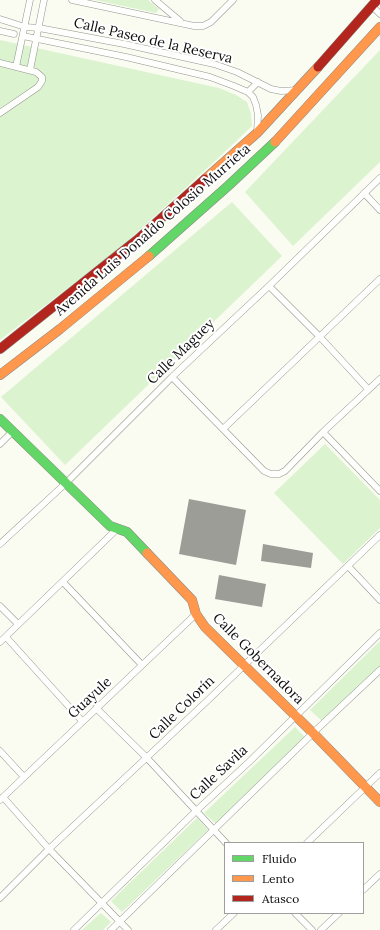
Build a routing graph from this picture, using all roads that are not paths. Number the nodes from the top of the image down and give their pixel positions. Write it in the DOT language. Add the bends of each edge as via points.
graph roads {
  1 [pos="30,0"];
  2 [pos="44,0"];
  3 [pos="72,0"];
  4 [pos="155,0"];
  5 [pos="233,0"];
  6 [pos="374,3"];
  7 [pos="380,14"];
  8 [pos="0,19"];
  9 [pos="181,22"];
  10 [pos="25,27"];
  11 [pos="380,27"];
  12 [pos="39,28"];
  13 [pos="0,31"];
  14 [pos="14,34"];
  15 [pos="24,36"];
  16 [pos="36,38"];
  17 [pos="0,63"];
  18 [pos="16,67"];
  19 [pos="30,70"];
  20 [pos="258,82"];
  21 [pos="298,90"];
  22 [pos="248,92"];
  23 [pos="0,114"];
  24 [pos="257,133"];
  25 [pos="380,178"];
  26 [pos="364,193"];
  27 [pos="380,210"];
  28 [pos="380,279"];
  29 [pos="269,286"];
  30 [pos="320,337"];
  31 [pos="0,349"];
  32 [pos="0,374"];
  33 [pos="172,377"];
  34 [pos="380,379"];
  35 [pos="368,389"];
  36 [pos="0,420"];
  37 [pos="223,429"];
  38 [pos="12,432"];
  39 [pos="323,432"];
  40 [pos="0,444"];
  41 [pos="66,483"];
  42 [pos="380,491"];
  43 [pos="117,529"];
  44 [pos="380,535"];
  45 [pos="0,544"];
  46 [pos="348,566"];
  47 [pos="63,582"];
  48 [pos="380,600"];
  49 [pos="0,606"];
  50 [pos="196,614"];
  51 [pos="18,624"];
  52 [pos="380,633"];
  53 [pos="6,637"];
  54 [pos="0,642"];
  55 [pos="142,665"];
  56 [pos="243,665"];
  57 [pos="380,670"];
  58 [pos="96,708"];
  59 [pos="296,716"];
  60 [pos="82,721"];
  61 [pos="313,733"];
  62 [pos="0,751"];
  63 [pos="147,758"];
  64 [pos="380,773"];
  65 [pos="24,777"];
  66 [pos="365,787"];
  67 [pos="1,799"];
  68 [pos="380,802"];
  69 [pos="196,811"];
  70 [pos="214,830"];
  71 [pos="225,842"];
  72 [pos="308,842"];
  73 [pos="49,849"];
  74 [pos="380,874"];
  75 [pos="364,889"];
  76 [pos="0,898"];
  77 [pos="102,903"];
  78 [pos="233,914"];
  79 [pos="296,914"];
  80 [pos="338,914"];
  81 [pos="120,922"];
  82 [pos="74,930"];
  83 [pos="111,930"];
  84 [pos="128,930"];
  85 [pos="216,930"];
  86 [pos="312,930"];
  87 [pos="321,930"];
  1 -- 10 [label="street"];
  2 -- 12 [label="street"];
  3 -- 9 [label="street"];
  4 -- 9 [label="street"];
  5 -- 9 [label="street" via="211,22 203,26"];
  6 -- 7 [label="street"];
  6 -- 21 [label="main road, Avenida Luis Donaldo Colosio Murrieta"];
  8 -- 10 [label="street, Calle Paseo de la Reserva"];
  10 -- 12 [label="street, Calle Paseo de la Reserva"];
  10 -- 15 [label="street"];
  11 -- 32 [label="main road, Avenida Luis Donaldo Colosio Murrieta" via="268,149 228,186 60,330"];
  12 -- 16 [label="street"];
  12 -- 20 [label="street, Calle Paseo de la Reserva" via="214,64"];
  13 -- 14 [label="street"];
  15 -- 16 [label="street, Calle Paseo de la Reserva"];
  15 -- 18 [label="street"];
  16 -- 19 [label="street"];
  16 -- 22 [label="street, Calle Paseo de la Reserva" via="210,77"];
  17 -- 18 [label="street"];
  18 -- 19 [label="street"];
  19 -- 23 [label="street" via="42,77 38,87"];
  20 -- 21 [label="street, Calle Paseo de la Reserva" via="281,91"];
  20 -- 22 [label="street"];
  21 -- 24 [label="main road, Avenida Luis Donaldo Colosio Murrieta"];
  22 -- 24 [label="street" via="256,105"];
  24 -- 31 [label="main road, Avenida Luis Donaldo Colosio Murrieta" via="137,240"];
  25 -- 26 [label="street, Calle Maguey"];
  26 -- 27 [label="street"];
  26 -- 29 [label="street, Calle Maguey"];
  28 -- 30 [label="street"];
  29 -- 30 [label="street"];
  29 -- 33 [label="street, Calle Maguey"];
  30 -- 35 [label="street"];
  30 -- 37 [label="street"];
  33 -- 37 [label="street"];
  33 -- 41 [label="street, Calle Maguey"];
  34 -- 35 [label="street"];
  35 -- 39 [label="street"];
  36 -- 38 [label="main road, Calle Gobernadora"];
  37 -- 39 [label="street" via="264,471 271,474 286,471"];
  38 -- 40 [label="street"];
  38 -- 41 [label="main road, Calle Gobernadora"];
  39 -- 42 [label="street"];
  41 -- 43 [label="main road, Calle Gobernadora" via="110,526"];
  41 -- 45 [label="street, Calle Maguey"];
  43 -- 47 [label="street"];
  43 -- 50 [label="main road, Calle Gobernadora" via="127,532 192,600"];
  44 -- 46 [label="street, Calle Colorín"];
  46 -- 48 [label="street"];
  46 -- 56 [label="street, Calle Colorín"];
  47 -- 51 [label="street"];
  47 -- 55 [label="street"];
  49 -- 51 [label="street"];
  50 -- 55 [label="street, Guayule"];
  50 -- 56 [label="main road, Calle Gobernadora" via="205,627"];
  51 -- 53 [label="street"];
  52 -- 59 [label="street, Calle Savila"];
  53 -- 54 [label="street"];
  53 -- 60 [label="street"];
  55 -- 58 [label="street, Guayule"];
  56 -- 59 [label="main road, Calle Gobernadora"];
  56 -- 63 [label="street, Calle Colorín"];
  57 -- 61 [label="street"];
  58 -- 60 [label="street, Guayule"];
  58 -- 63 [label="street"];
  59 -- 61 [label="main road, Calle Gobernadora"];
  59 -- 69 [label="street, Calle Savila"];
  60 -- 65 [label="street, Guayule"];
  61 -- 66 [label="main road, Calle Gobernadora"];
  61 -- 70 [label="street"];
  62 -- 65 [label="street"];
  63 -- 69 [label="street"];
  63 -- 73 [label="street, Calle Colorín"];
  64 -- 66 [label="street"];
  65 -- 67 [label="street, Guayule"];
  66 -- 68 [label="main road, Calle Gobernadora"];
  66 -- 72 [label="street"];
  67 -- 73 [label="street"];
  69 -- 70 [label="street"];
  69 -- 77 [label="street, Calle Savila"];
  70 -- 71 [label="street"];
  70 -- 81 [label="street"];
  73 -- 76 [label="street, Calle Colorín"];
  73 -- 77 [label="street"];
  74 -- 75 [label="street"];
  77 -- 81 [label="street"];
  77 -- 82 [label="street, Calle Savila"];
  78 -- 85 [label="street"];
  79 -- 86 [label="street"];
  80 -- 87 [label="street"];
  81 -- 83 [label="street"];
  81 -- 84 [label="street"];
}
